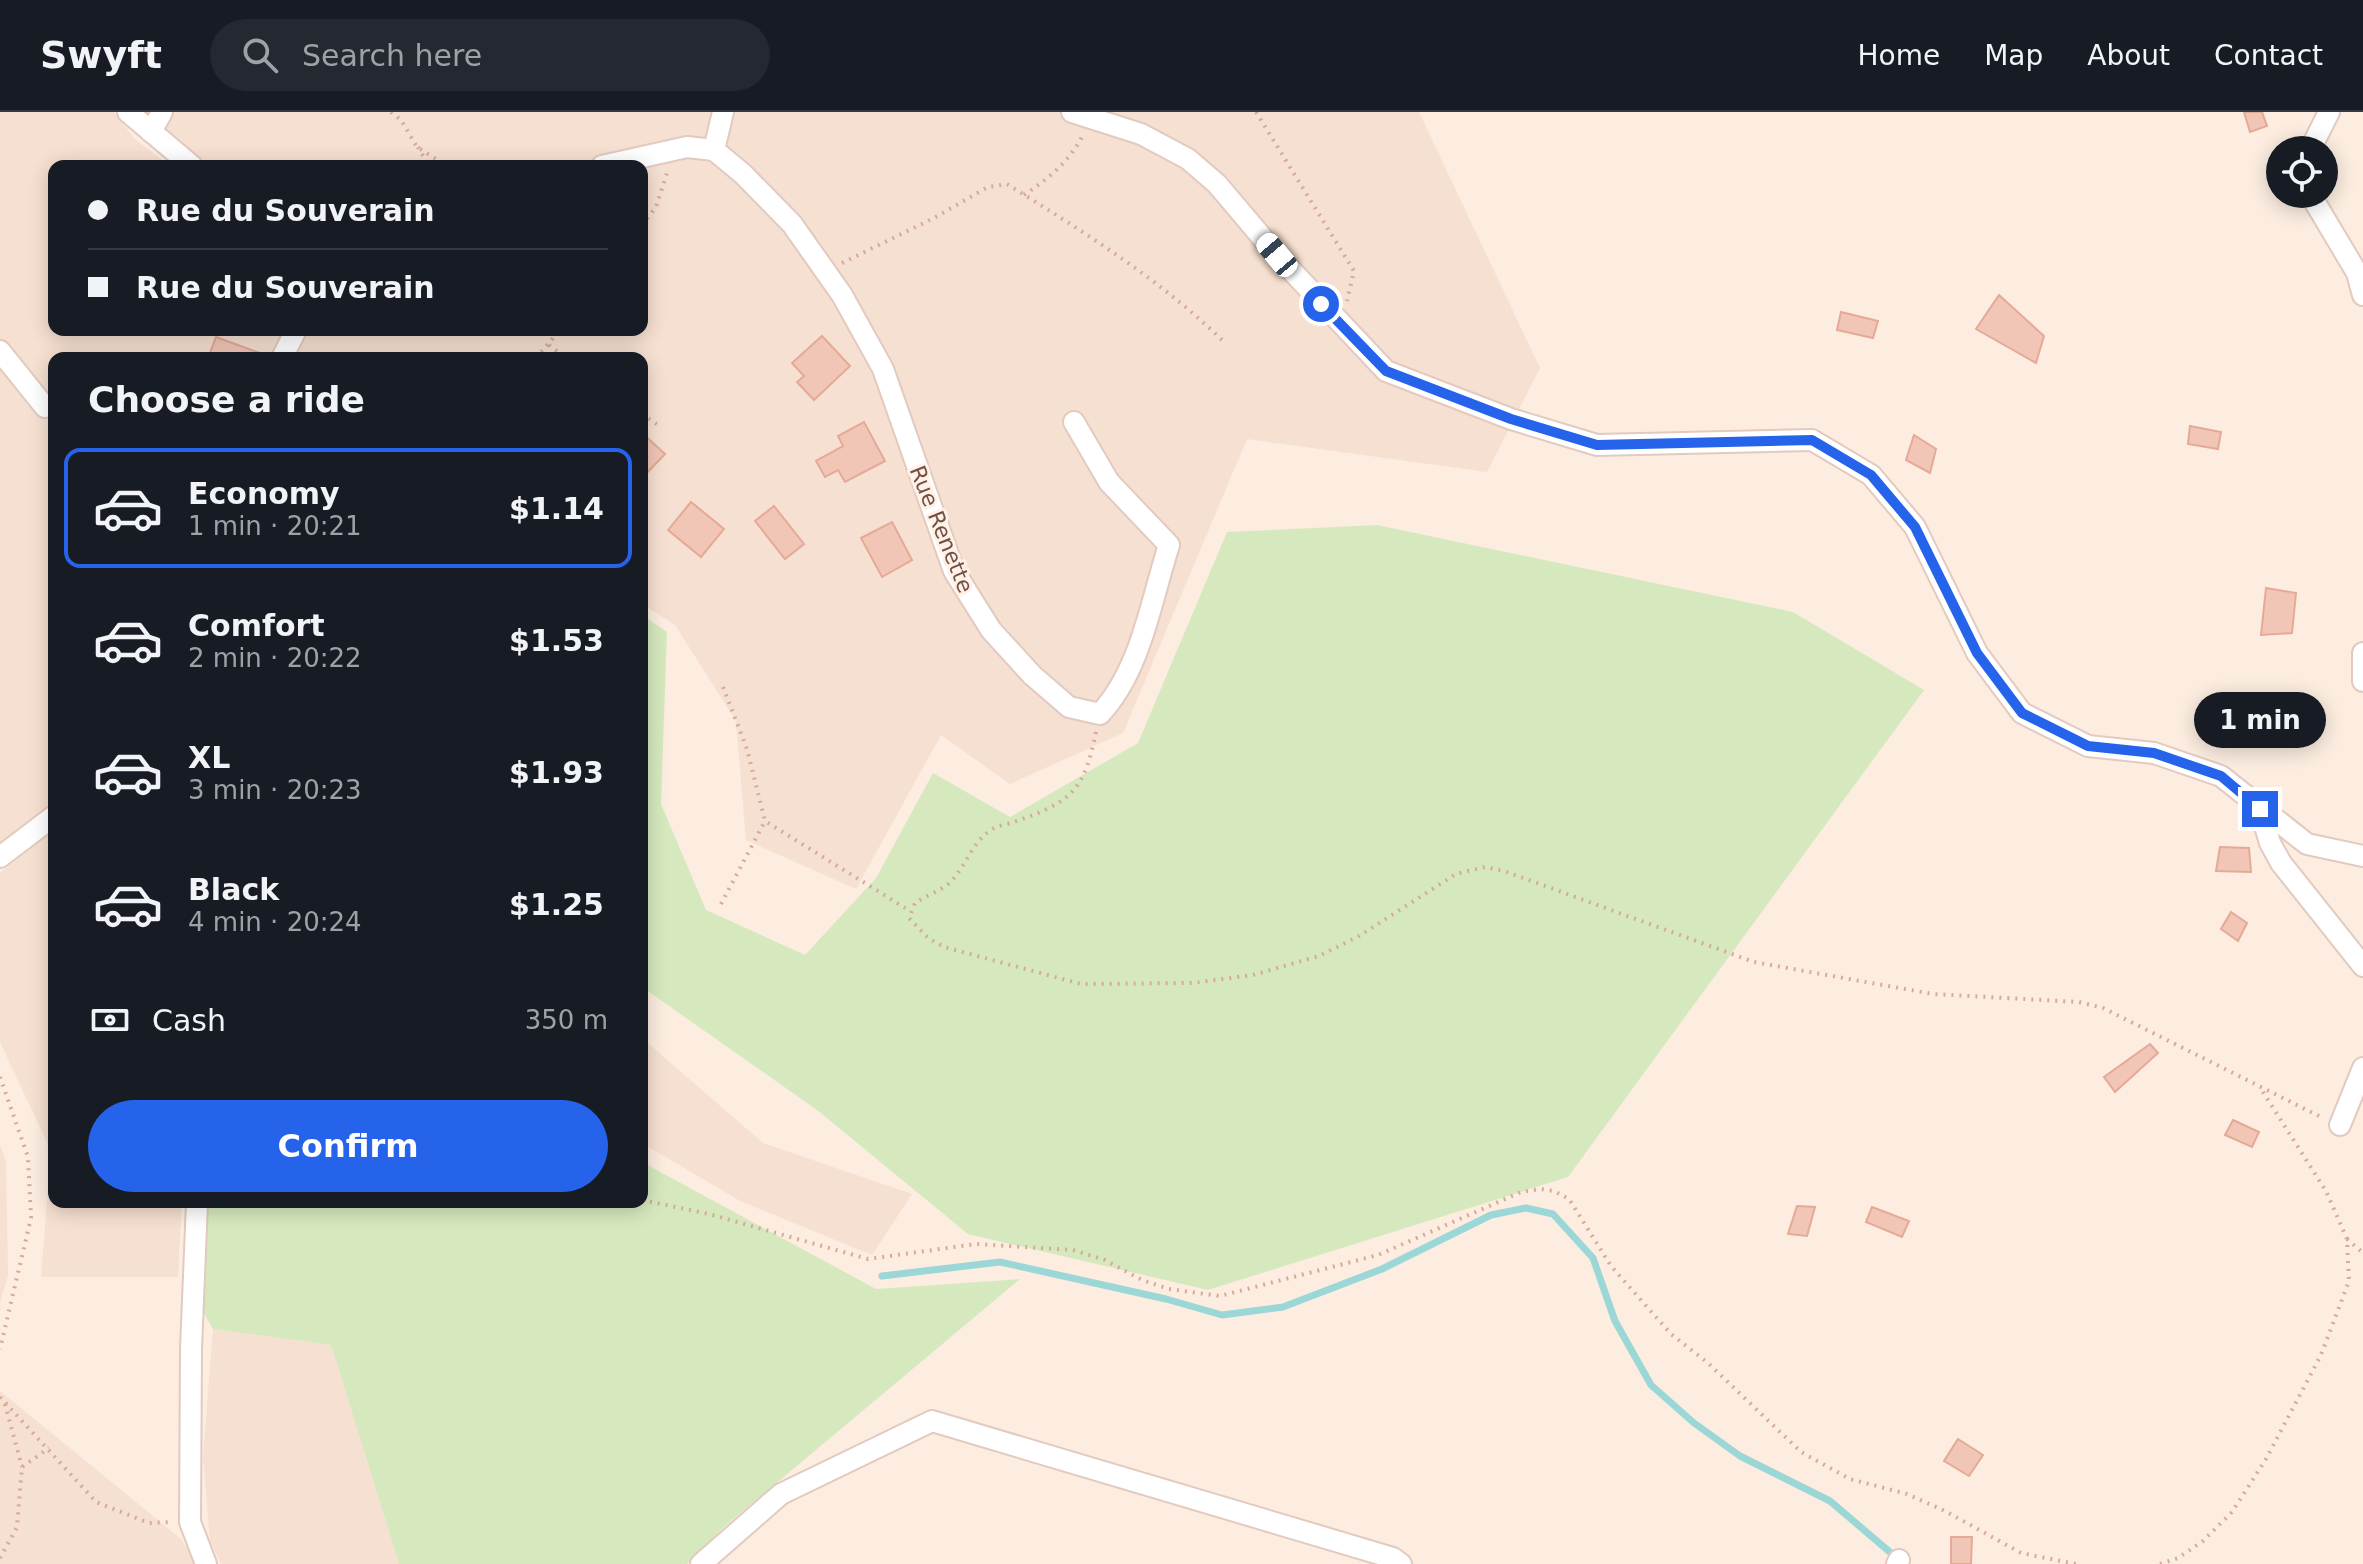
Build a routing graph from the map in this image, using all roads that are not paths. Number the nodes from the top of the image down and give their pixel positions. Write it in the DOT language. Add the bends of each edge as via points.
graph roads {
  1 [pos="128,112"];
  2 [pos="162,112"];
  3 [pos="723,112"];
  4 [pos="2329,112"];
  5 [pos="1082,115"];
  6 [pos="151,132"];
  7 [pos="2317,136"];
  8 [pos="714,150"];
  9 [pos="185,160"];
  10 [pos="628,160"];
  11 [pos="2318,208"];
  12 [pos="2363,295"];
  13 [pos="0,351"];
  14 [pos="45,407"];
  15 [pos="1074,422"];
  16 [pos="2363,653"];
  17 [pos="2363,681"];
  18 [pos="2260,809"];
  19 [pos="48,821"];
  20 [pos="2363,856"];
  21 [pos="0,857"];
  22 [pos="2363,966"];
  23 [pos="2363,1068"];
  24 [pos="2340,1125"];
  25 [pos="197,1208"];
  26 [pos="206,1564"];
  27 [pos="701,1564"];
  28 [pos="1401,1564"];
  1 -- 6 [label="street"];
  2 -- 6 [label="street"];
  3 -- 8 [label="street"];
  4 -- 7 [label="street"];
  5 -- 18 [label="street" via="1141,134 1188,159 1217,184 1386,371 1597,445 1812,440 1871,475 1915,527 1977,653 2022,713 2088,746 2154,753 2221,776"];
  6 -- 9 [label="street"];
  8 -- 10 [label="street" via="687,147"];
  8 -- 15 [label="street, Rue Renette" via="792,224 883,369 954,571 991,630 1069,707 1100,714 1115,698 1133,661 1169,545 1109,482"];
  11 -- 12 [label="street" via="2357,273"];
  13 -- 14 [label="street"];
  16 -- 17 [label="street"];
  18 -- 20 [label="street" via="2307,844"];
  18 -- 22 [label="street" via="2281,863"];
  19 -- 21 [label="street"];
  23 -- 24 [label="street"];
  25 -- 26 [label="street" via="190,1522"];
  27 -- 28 [label="street" via="781,1494 932,1421"];
}
